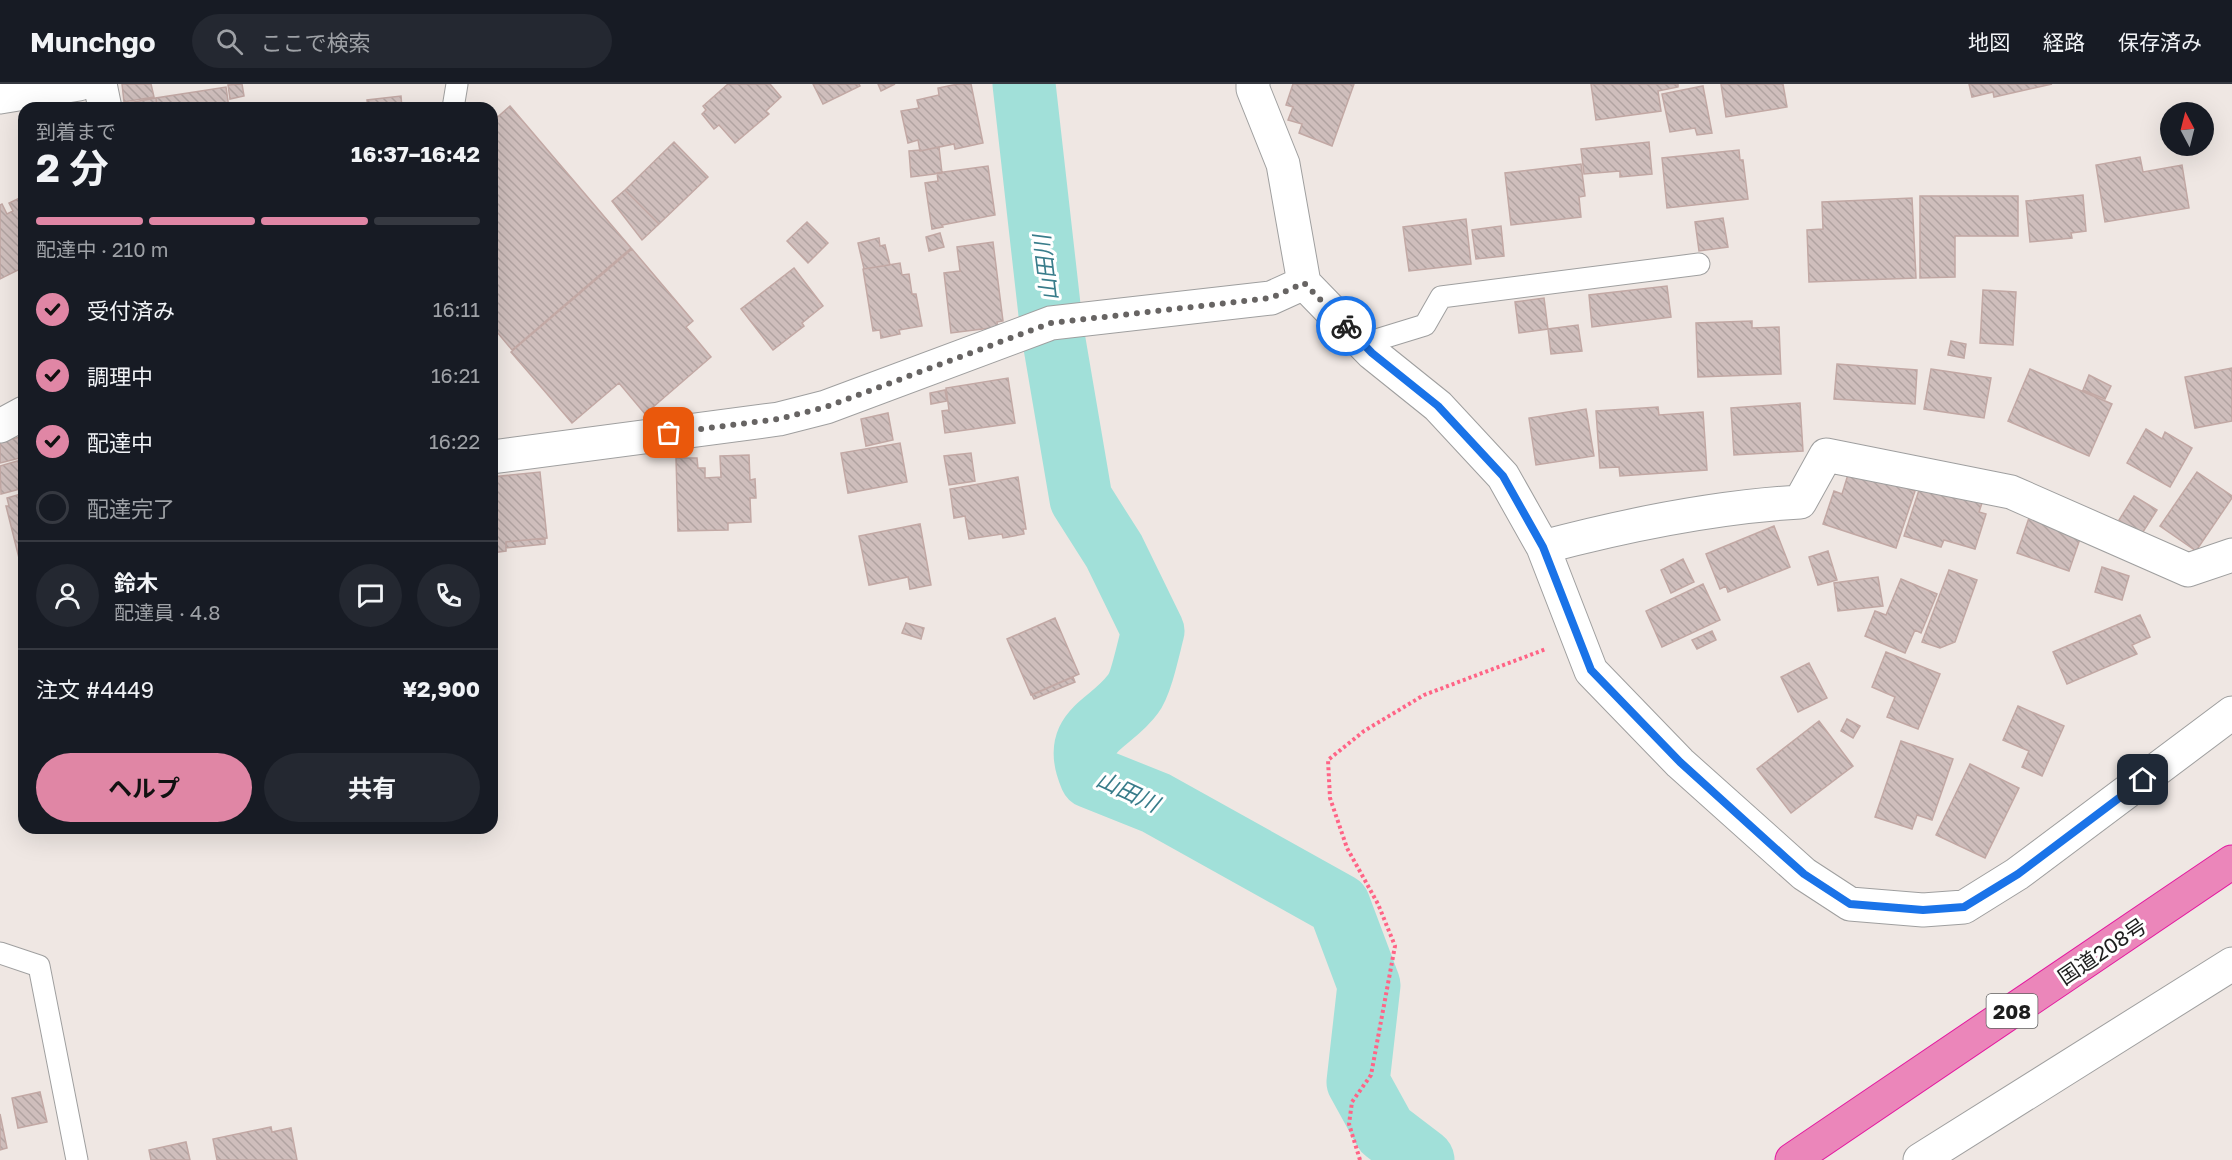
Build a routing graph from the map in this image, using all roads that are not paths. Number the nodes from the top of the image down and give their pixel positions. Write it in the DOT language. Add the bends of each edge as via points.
graph roads {
  1 [pos="79,84"];
  2 [pos="100,84"];
  3 [pos="457,84"];
  4 [pos="1252,84"];
  5 [pos="0,97"];
  6 [pos="104,102"];
  7 [pos="454,102"];
  8 [pos="1699,264"];
  9 [pos="1304,283"];
  10 [pos="1363,344"];
  11 [pos="18,416"];
  12 [pos="0,426"];
  13 [pos="498,456"];
  14 [pos="1543,547"];
  15 [pos="2232,555"];
  16 [pos="2232,713"];
  17 [pos="2232,862"];
  18 [pos="0,953"];
  19 [pos="2232,964"];
  20 [pos="77,1160"];
  21 [pos="1792,1160"];
  22 [pos="1920,1160"];
  1 -- 5 [label="street"];
  2 -- 6 [label="street"];
  3 -- 7 [label="lane"];
  4 -- 9 [label="street" via="1282,164"];
  8 -- 10 [label="lane" via="1441,297 1425,325"];
  9 -- 10 [label="street"];
  9 -- 13 [label="street" via="1271,298 1064,322 826,407 779,419"];
  10 -- 14 [label="street" via="1438,406 1503,476"];
  11 -- 12 [label="street"];
  14 -- 15 [label="street" via="1619,527 1800,502 1826,455 2011,492 2188,570"];
  14 -- 16 [label="street" via="1591,670 1680,762 1804,874 1850,904 1923,910 1964,907 2018,874"];
  17 -- 21 [label="highway, 国道208号 / 208"];
  18 -- 20 [label="lane" via="39,966"];
  19 -- 22 [label="street"];
}
